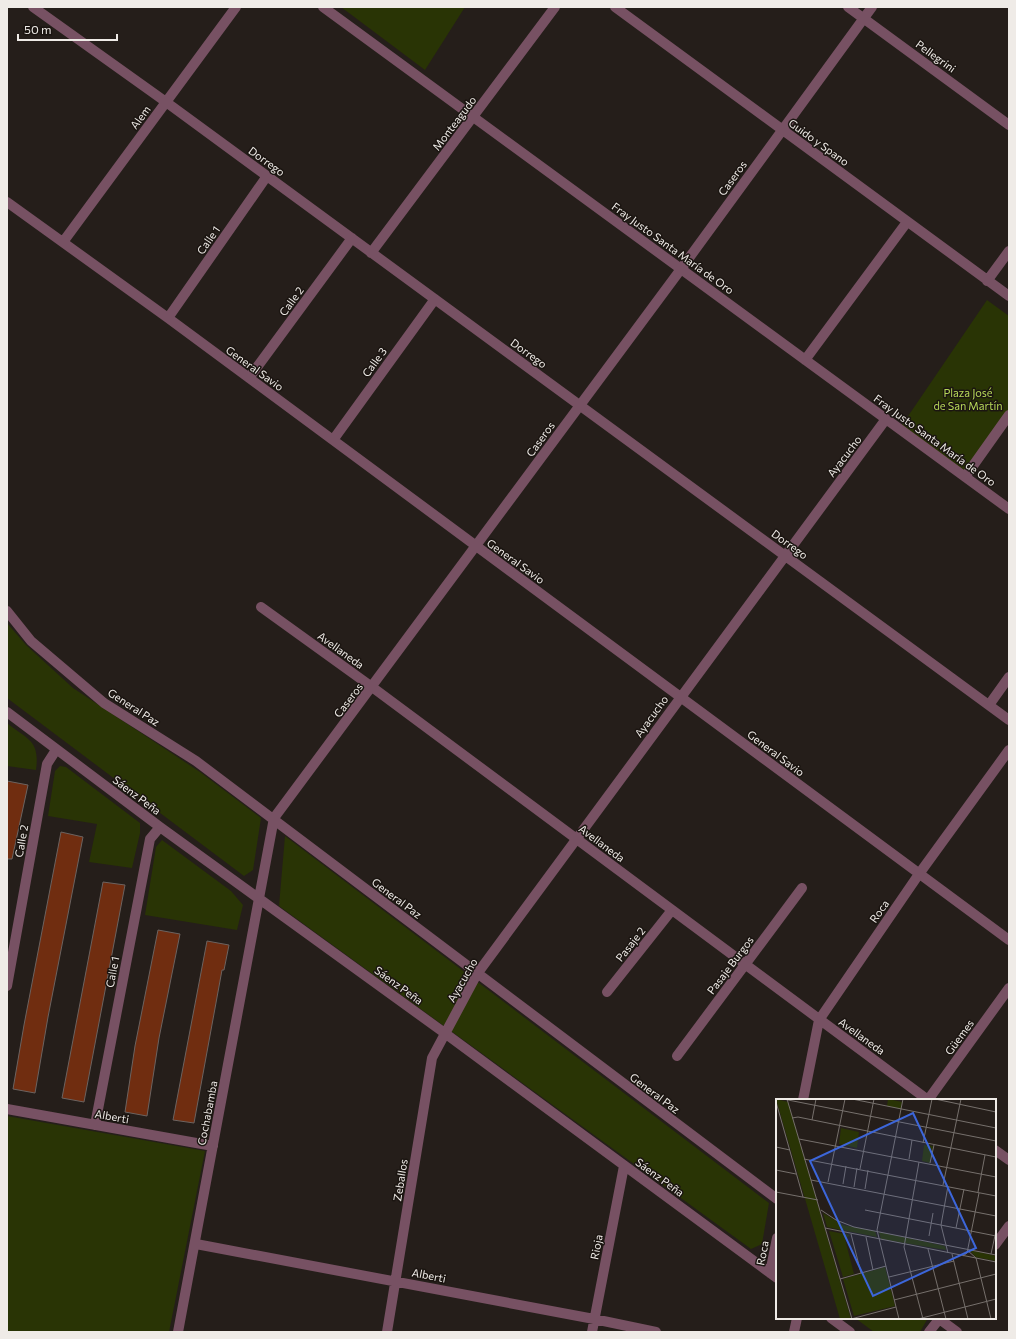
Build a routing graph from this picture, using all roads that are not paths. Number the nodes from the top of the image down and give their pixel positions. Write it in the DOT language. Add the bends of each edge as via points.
graph roads {
  1 [pos="33,7"];
  2 [pos="236,7"];
  3 [pos="323,7"];
  4 [pos="555,7"];
  5 [pos="615,7"];
  6 [pos="848,7"];
  7 [pos="872,7"];
  8 [pos="863,18"];
  9 [pos="166,102"];
  10 [pos="474,117"];
  11 [pos="1009,124"];
  12 [pos="783,130"];
  13 [pos="268,176"];
  14 [pos="7,202"];
  15 [pos="907,222"];
  16 [pos="352,238"];
  17 [pos="63,242"];
  18 [pos="1009,251"];
  19 [pos="371,253"];
  20 [pos="681,269"];
  21 [pos="988,281"];
  22 [pos="1009,296"];
  23 [pos="435,299"];
  24 [pos="168,318"];
  25 [pos="805,360"];
  26 [pos="249,378"];
  27 [pos="579,405"];
  28 [pos="1009,416"];
  29 [pos="886,419"];
  30 [pos="333,440"];
  31 [pos="965,477"];
  32 [pos="1009,509"];
  33 [pos="476,546"];
  34 [pos="784,555"];
  35 [pos="261,607"];
  36 [pos="7,611"];
  37 [pos="1009,677"];
  38 [pos="372,687"];
  39 [pos="680,697"];
  40 [pos="988,705"];
  41 [pos="7,712"];
  42 [pos="1009,720"];
  43 [pos="56,750"];
  44 [pos="1009,750"];
  45 [pos="274,818"];
  46 [pos="160,827"];
  47 [pos="576,838"];
  48 [pos="919,874"];
  49 [pos="802,888"];
  50 [pos="260,898"];
  51 [pos="672,910"];
  52 [pos="1009,940"];
  53 [pos="745,965"];
  54 [pos="477,974"];
  55 [pos="7,986"];
  56 [pos="1009,988"];
  57 [pos="607,992"];
  58 [pos="819,1020"];
  59 [pos="446,1034"];
  60 [pos="677,1056"];
  61 [pos="804,1099"];
  62 [pos="927,1099"];
  63 [pos="929,1099"];
  64 [pos="7,1109"];
  65 [pos="95,1125"];
  66 [pos="213,1146"];
  67 [pos="996,1151"];
  68 [pos="1009,1160"];
  69 [pos="624,1166"];
  70 [pos="776,1198"];
  71 [pos="1009,1226"];
  72 [pos="996,1243"];
  73 [pos="196,1244"];
  74 [pos="776,1251"];
  75 [pos="774,1276"];
  76 [pos="396,1281"];
  77 [pos="594,1318"];
  78 [pos="797,1319"];
  79 [pos="832,1319"];
  80 [pos="938,1319"];
  81 [pos="939,1319"];
  82 [pos="940,1319"];
  83 [pos="178,1332"];
  84 [pos="387,1332"];
  85 [pos="592,1332"];
  86 [pos="656,1332"];
  87 [pos="794,1332"];
  88 [pos="850,1332"];
  89 [pos="929,1332"];
  90 [pos="940,1332"];
  91 [pos="958,1332"];
  1 -- 9 [label="street, Dorrego"];
  2 -- 9 [label="street, Alem"];
  3 -- 10 [label="street, Fray Justo Santa María de Oro"];
  4 -- 10 [label="street, Monteagudo"];
  5 -- 12 [label="street, Guido y Spano"];
  6 -- 8 [label="street, Pellegrini"];
  7 -- 8 [label="street, Caseros"];
  8 -- 11 [label="street, Pellegrini"];
  8 -- 12 [label="street, Caseros"];
  9 -- 13 [label="street, Dorrego"];
  9 -- 17 [label="street, Alem"];
  10 -- 19 [label="street, Monteagudo"];
  10 -- 20 [label="street, Fray Justo Santa María de Oro"];
  12 -- 15 [label="street, Guido y Spano"];
  12 -- 20 [label="street, Caseros"];
  13 -- 16 [label="street, Dorrego"];
  13 -- 24 [label="street, Calle 1"];
  14 -- 17 [label="street, General Savio"];
  15 -- 21 [label="street, Guido y Spano"];
  15 -- 25 [label="street"];
  16 -- 19 [label="street, Dorrego"];
  16 -- 26 [label="street, Calle 2"];
  17 -- 24 [label="street, General Savio"];
  18 -- 21 [label="street"];
  19 -- 23 [label="street, Dorrego"];
  20 -- 25 [label="street, Fray Justo Santa María de Oro"];
  20 -- 27 [label="street, Caseros"];
  21 -- 22 [label="street, Guido y Spano"];
  23 -- 27 [label="street, Dorrego"];
  23 -- 30 [label="street, Calle 3"];
  24 -- 26 [label="street, General Savio"];
  25 -- 29 [label="street, Fray Justo Santa María de Oro"];
  26 -- 30 [label="street, General Savio"];
  27 -- 33 [label="street, Caseros"];
  27 -- 34 [label="street, Dorrego"];
  28 -- 31 [label="street"];
  29 -- 31 [label="street, Fray Justo Santa María de Oro"];
  29 -- 34 [label="street, Ayacucho"];
  30 -- 33 [label="street, General Savio"];
  31 -- 32 [label="street, Fray Justo Santa María de Oro"];
  33 -- 38 [label="street, Caseros"];
  33 -- 39 [label="street, General Savio"];
  34 -- 39 [label="street, Ayacucho"];
  34 -- 40 [label="street, Dorrego"];
  35 -- 38 [label="street, Avellaneda"];
  36 -- 45 [label="street, General Paz" via="31,641 104,703 196,761"];
  37 -- 40 [label="street"];
  38 -- 45 [label="street, Caseros"];
  38 -- 47 [label="street, Avellaneda"];
  39 -- 47 [label="street, Ayacucho"];
  39 -- 48 [label="street, General Savio"];
  40 -- 42 [label="street, Dorrego"];
  41 -- 43 [label="street, Sáenz Peña"];
  43 -- 46 [label="street, Sáenz Peña"];
  43 -- 55 [label="street, Calle 2" via="47,764"];
  44 -- 48 [label="street, Roca"];
  45 -- 50 [label="street, Caseros"];
  45 -- 54 [label="street, General Paz"];
  46 -- 50 [label="street, Sáenz Peña"];
  46 -- 65 [label="street, Calle 1" via="150,839"];
  47 -- 51 [label="street, Avellaneda"];
  47 -- 54 [label="street, Ayacucho"];
  48 -- 52 [label="street, General Savio"];
  48 -- 58 [label="street, Roca"];
  49 -- 53 [label="street, Pasaje Burgos"];
  50 -- 59 [label="street, Sáenz Peña"];
  50 -- 66 [label="street, Cochabamba"];
  51 -- 53 [label="street, Avellaneda"];
  51 -- 57 [label="street, Pasaje 2"];
  53 -- 58 [label="street, Avellaneda"];
  53 -- 60 [label="street, Pasaje Burgos"];
  54 -- 59 [label="street, Ayacucho"];
  54 -- 70 [label="street, General Paz"];
  56 -- 63 [label="street, Güemes"];
  58 -- 61 [label="street, Roca"];
  58 -- 62 [label="street, Avellaneda"];
  59 -- 69 [label="street, Sáenz Peña"];
  59 -- 76 [label="street, Zeballos" via="432,1058"];
  64 -- 65 [label="street, Alberti"];
  65 -- 66 [label="street, Alberti"];
  66 -- 73 [label="street, Cochabamba"];
  67 -- 68 [label="street"];
  69 -- 75 [label="street, Sáenz Peña"];
  69 -- 77 [label="street, Rioja"];
  71 -- 72 [label="street"];
  73 -- 76 [label="street, Alberti"];
  73 -- 83 [label="street, Cochabamba"];
  74 -- 75 [label="street, Roca"];
  76 -- 77 [label="street, Alberti"];
  76 -- 84 [label="street, Zeballos"];
  77 -- 85 [label="street, Rioja"];
  77 -- 86 [label="street, Alberti"];
  78 -- 87 [label="street"];
  79 -- 88 [label="street"];
  80 -- 89 [label="street"];
  81 -- 90 [label="street"];
  82 -- 91 [label="street"];
}
